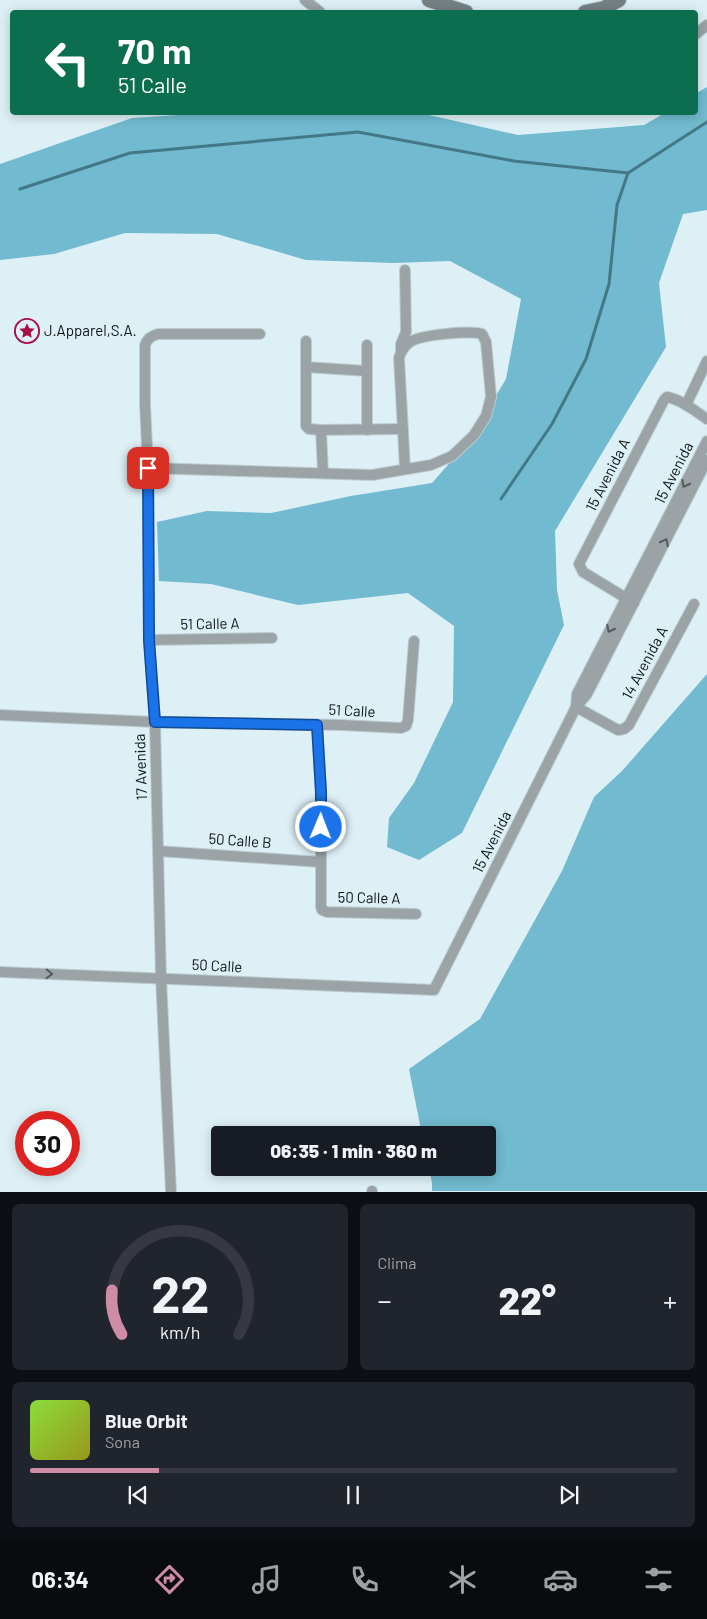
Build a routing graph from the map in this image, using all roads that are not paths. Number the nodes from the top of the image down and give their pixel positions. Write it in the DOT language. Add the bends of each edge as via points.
graph roads {
  1 [pos="305,0"];
  2 [pos="429,0"];
  3 [pos="614,6"];
  4 [pos="318,10"];
  5 [pos="460,10"];
  6 [pos="595,10"];
  7 [pos="406,270"];
  8 [pos="260,334"];
  9 [pos="306,341"];
  10 [pos="368,345"];
  11 [pos="401,352"];
  12 [pos="707,361"];
  13 [pos="306,367"];
  14 [pos="367,371"];
  15 [pos="686,405"];
  16 [pos="707,418"];
  17 [pos="402,429"];
  18 [pos="321,430"];
  19 [pos="367,430"];
  20 [pos="707,441"];
  21 [pos="707,460"];
  22 [pos="148,468"];
  23 [pos="406,469"];
  24 [pos="323,473"];
  25 [pos="680,504"];
  26 [pos="630,600"];
  27 [pos="694,604"];
  28 [pos="272,638"];
  29 [pos="149,640"];
  30 [pos="414,641"];
  31 [pos="576,708"];
  32 [pos="0,714"];
  33 [pos="155,722"];
  34 [pos="317,725"];
  35 [pos="158,851"];
  36 [pos="320,862"];
  37 [pos="416,914"];
  38 [pos="0,972"];
  39 [pos="161,978"];
  40 [pos="434,990"];
  41 [pos="171,1192"];
  1 -- 4 [label="street"];
  2 -- 5 [label="street"];
  3 -- 6 [label="street"];
  7 -- 11 [label="street" via="406,332"];
  8 -- 22 [label="street, 17 Avenida" via="158,334 147,339 144,345"];
  9 -- 13 [label="street"];
  10 -- 14 [label="street"];
  11 -- 17 [label="street"];
  11 -- 23 [label="street" via="411,341 420,338 480,333 486,342 491,397 486,416 474,435 452,456 431,465"];
  12 -- 15 [label="street"];
  13 -- 14 [label="street"];
  13 -- 18 [label="street" via="306,426"];
  14 -- 19 [label="street"];
  15 -- 16 [label="street"];
  15 -- 26 [label="street, 15 Avenida A" via="672,398 664,400 580,564 583,572"];
  17 -- 19 [label="street"];
  17 -- 23 [label="street"];
  18 -- 19 [label="street"];
  18 -- 24 [label="street"];
  20 -- 25 [label="street, 15 Avenida, one-way"];
  21 -- 25 [label="street, 15 Avenida"];
  22 -- 24 [label="street"];
  22 -- 29 [label="street, 17 Avenida"];
  23 -- 24 [label="street" via="372,475"];
  25 -- 26 [label="street, 15 Avenida"];
  26 -- 31 [label="street, 15 Avenida" via="577,694"];
  27 -- 31 [label="street, 14 Avenida A" via="629,725 618,730"];
  28 -- 29 [label="street, 51 Calle A"];
  29 -- 33 [label="street, 17 Avenida"];
  30 -- 34 [label="street, 51 Calle" via="406,726 396,729"];
  31 -- 40 [label="street, 15 Avenida"];
  32 -- 33 [label="street, 51 Calle"];
  33 -- 34 [label="street, 51 Calle"];
  33 -- 35 [label="street, 17 Avenida"];
  34 -- 36 [label="street" via="321,792"];
  35 -- 36 [label="street, 50 Calle B"];
  35 -- 39 [label="street, 17 Avenida"];
  36 -- 37 [label="street, 50 Calle A" via="322,910"];
  38 -- 39 [label="street, 50 Calle, one-way"];
  39 -- 40 [label="street, 50 Calle"];
  39 -- 41 [label="street, 17 Avenida"];
}
